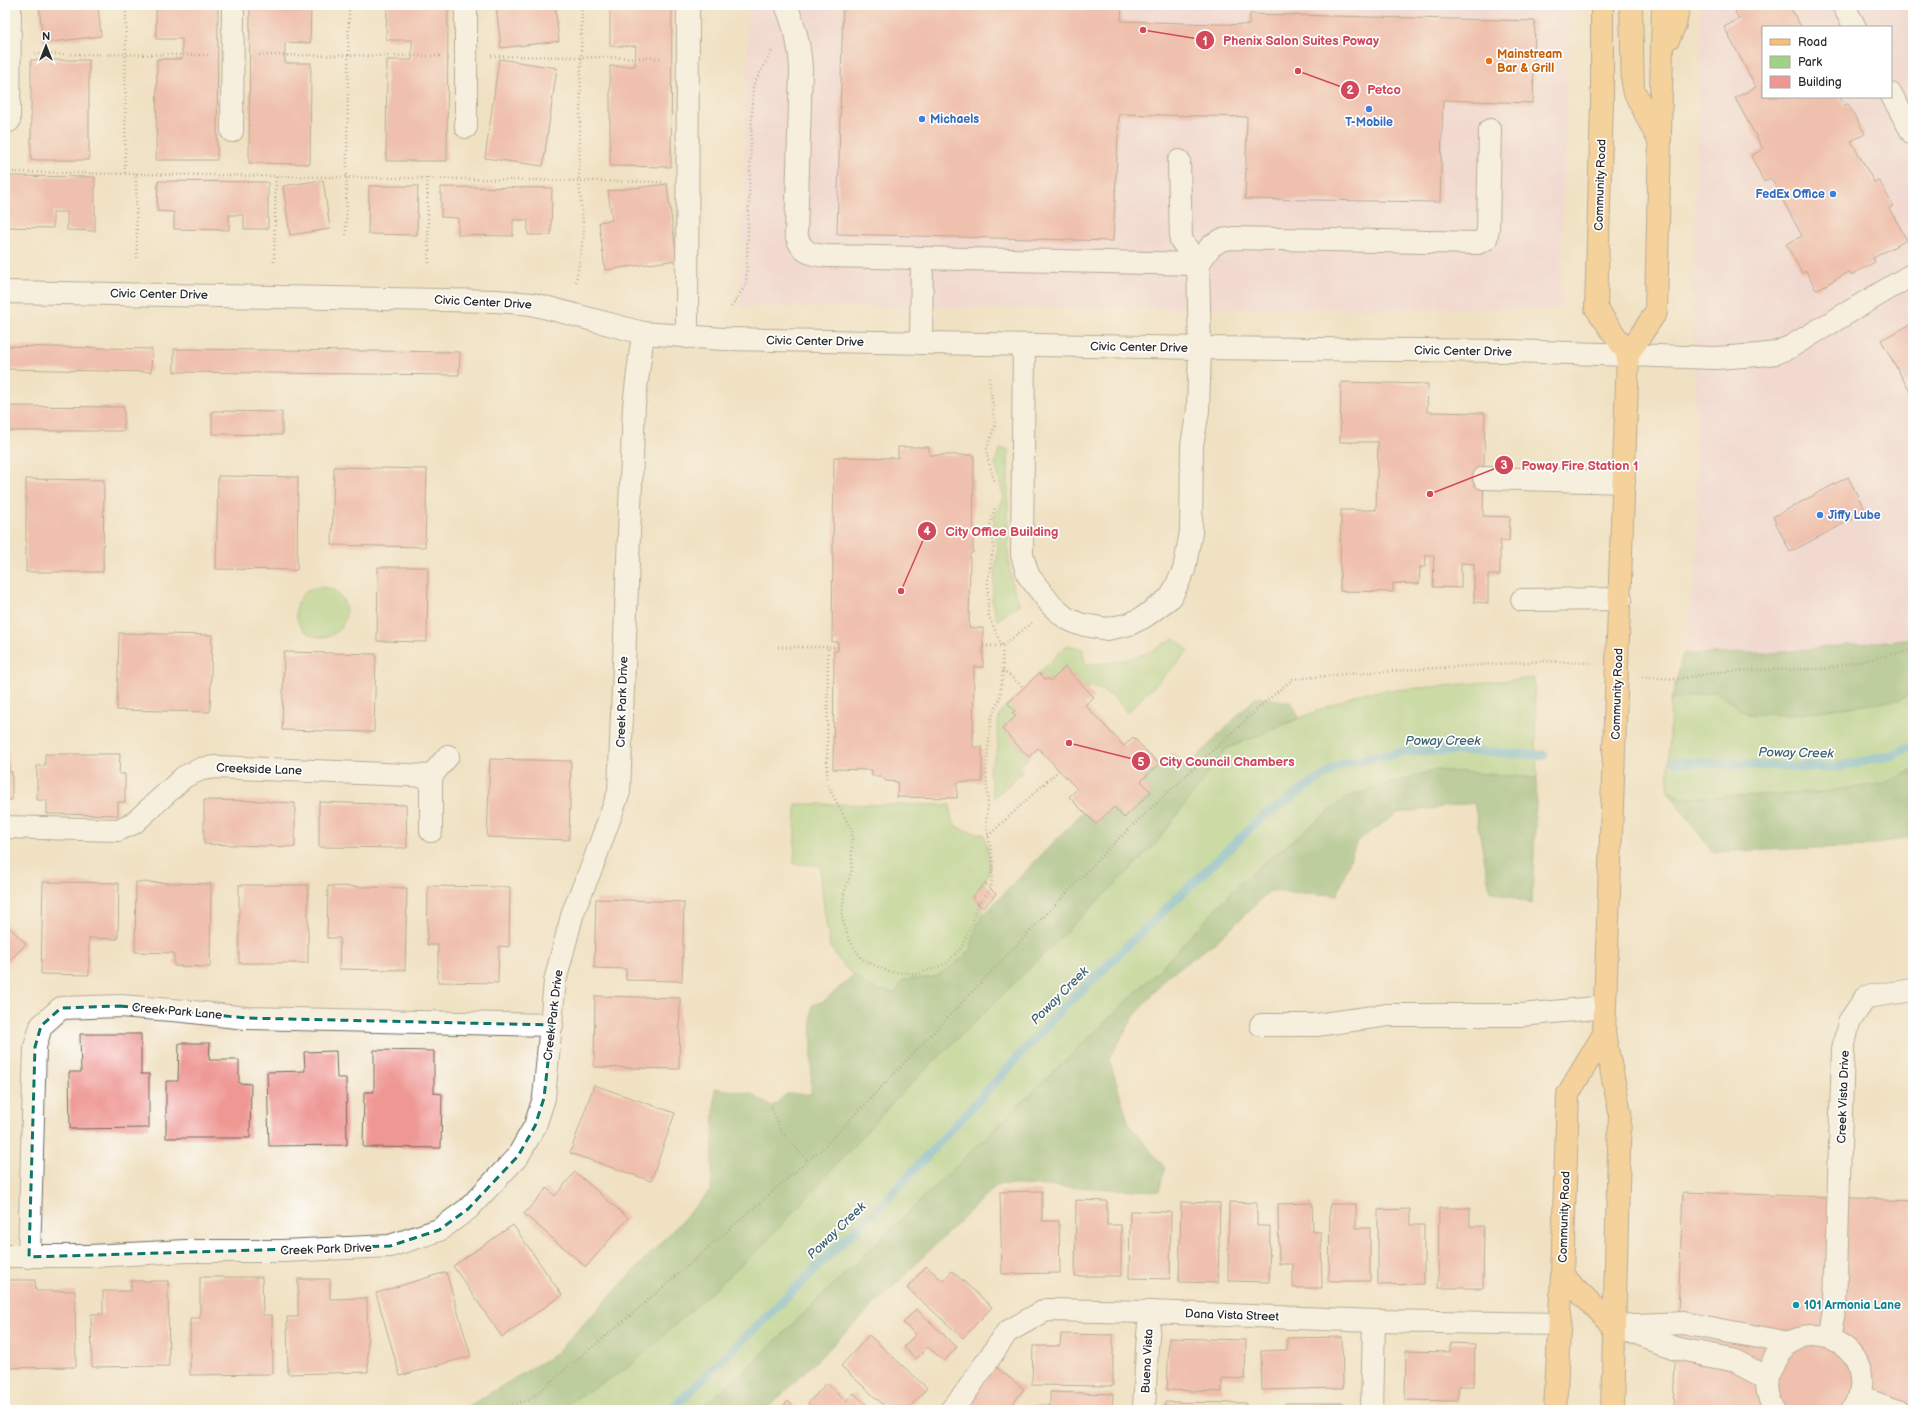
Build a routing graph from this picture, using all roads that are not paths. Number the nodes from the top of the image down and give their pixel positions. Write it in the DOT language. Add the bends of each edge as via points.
graph roads {
  1 [pos="10,5"];
  2 [pos="233,5"];
  3 [pos="466,5"];
  4 [pos="688,5"];
  5 [pos="1602,5"];
  6 [pos="1631,5"];
  7 [pos="1663,5"];
  8 [pos="1680,5"];
  9 [pos="1843,5"];
  10 [pos="788,11"];
  11 [pos="1854,26"];
  12 [pos="1663,50"];
  13 [pos="1892,96"];
  14 [pos="9,121"];
  15 [pos="466,127"];
  16 [pos="1490,130"];
  17 [pos="232,131"];
  18 [pos="1913,134"];
  19 [pos="1660,144"];
  20 [pos="1179,161"];
  21 [pos="922,258"];
  22 [pos="1198,264"];
  23 [pos="1913,274"];
  24 [pos="5,292"];
  25 [pos="643,333"];
  26 [pos="688,337"];
  27 [pos="921,343"];
  28 [pos="1024,345"];
  29 [pos="1200,348"];
  30 [pos="1628,354"];
  31 [pos="1484,478"];
  32 [pos="1624,482"];
  33 [pos="1621,599"];
  34 [pos="1522,600"];
  35 [pos="448,756"];
  36 [pos="431,776"];
  37 [pos="5,827"];
  38 [pos="431,831"];
  39 [pos="1913,990"];
  40 [pos="1605,1007"];
  41 [pos="552,1025"];
  42 [pos="1261,1025"];
  43 [pos="1604,1034"];
  44 [pos="5,1256"];
  45 [pos="29,1257"];
  46 [pos="1562,1275"];
  47 [pos="1150,1312"];
  48 [pos="1374,1321"];
  49 [pos="1559,1324"];
  50 [pos="1614,1326"];
  51 [pos="1829,1338"];
  52 [pos="1790,1343"];
  53 [pos="1768,1378"];
  54 [pos="1856,1404"];
  55 [pos="951,1410"];
  56 [pos="1144,1410"];
  57 [pos="1372,1410"];
  58 [pos="1555,1410"];
  59 [pos="1612,1410"];
  60 [pos="1778,1410"];
  61 [pos="1899,1410"];
  1 -- 14 [label="street"];
  2 -- 17 [label="street"];
  3 -- 15 [label="street"];
  4 -- 26 [label="street"];
  5 -- 30 [label="main road, Community Road" via="1596,308"];
  6 -- 19 [label="main road" via="1633,89"];
  7 -- 12 [label="main road"];
  8 -- 12 [label="main road" via="1675,24"];
  9 -- 11 [label="street"];
  10 -- 21 [label="street" via="797,33 801,70 796,234 798,242 802,249 814,256"];
  12 -- 19 [label="main road"];
  13 -- 18 [label="street"];
  16 -- 22 [label="street" via="1488,229 1486,239 1478,243 1233,238 1221,240 1211,246"];
  19 -- 30 [label="main road" via="1656,312"];
  20 -- 22 [label="street" via="1181,240"];
  21 -- 22 [label="street"];
  21 -- 27 [label="street"];
  22 -- 29 [label="street"];
  23 -- 30 [label="street, Civic Center Drive" via="1824,328 1775,353 1714,358"];
  24 -- 25 [label="street, Civic Center Drive" via="496,301 539,306"];
  25 -- 26 [label="street, Civic Center Drive"];
  25 -- 41 [label="street, Creek Park Drive" via="634,405 619,792 573,912 555,981"];
  26 -- 27 [label="street, Civic Center Drive"];
  27 -- 28 [label="street, Civic Center Drive"];
  28 -- 29 [label="street, Civic Center Drive"];
  28 -- 29 [label="street" via="1022,555 1028,575 1052,606 1066,618 1079,624 1107,629 1130,624 1171,597 1184,570 1191,532 1192,445 1198,411"];
  29 -- 30 [label="street, Civic Center Drive"];
  30 -- 32 [label="main road, Community Road"];
  31 -- 32 [label="street"];
  32 -- 33 [label="main road, Community Road"];
  33 -- 34 [label="street"];
  33 -- 40 [label="main road, Community Road"];
  35 -- 36 [label="street"];
  36 -- 37 [label="street, Creekside Lane" via="216,767 201,769 184,777 134,823 118,830"];
  36 -- 38 [label="street"];
  39 -- 51 [label="street, Creek Vista Drive" via="1866,997 1849,1022 1843,1049 1835,1306"];
  40 -- 42 [label="street" via="1521,1015 1388,1015 1316,1025"];
  40 -- 43 [label="main road, Community Road"];
  41 -- 45 [label="street, Creek Park Drive" via="544,1098 535,1126 518,1156 499,1177 468,1209 439,1230 390,1246"];
  41 -- 45 [label="street, Creek Park Lane" via="246,1018 120,1006 61,1008 41,1026 35,1047"];
  43 -- 46 [label="main road, Community Road" via="1568,1094"];
  43 -- 50 [label="main road, Community Road" via="1620,1112"];
  44 -- 45 [label="street, Creek Park Drive"];
  46 -- 49 [label="main road, Community Road"];
  46 -- 50 [label="main road"];
  47 -- 48 [label="street, Dana Vista Street"];
  47 -- 55 [label="street, Dana Vista Street" via="1046,1310 1007,1332"];
  47 -- 56 [label="street, Buena Vista"];
  48 -- 49 [label="street, Dana Vista Street"];
  48 -- 57 [label="street"];
  49 -- 58 [label="main road, Community Road"];
  50 -- 52 [label="street" via="1683,1323"];
  50 -- 53 [label="street" via="1674,1348 1732,1359"];
  50 -- 59 [label="main road, Community Road"];
  51 -- 52 [label="street" via="1815,1336"];
  51 -- 54 [label="street" via="1853,1355 1860,1368 1862,1383"];
  52 -- 53 [label="street" via="1779,1352"];
  53 -- 60 [label="street" via="1769,1393"];
  54 -- 61 [label="street"];
}
